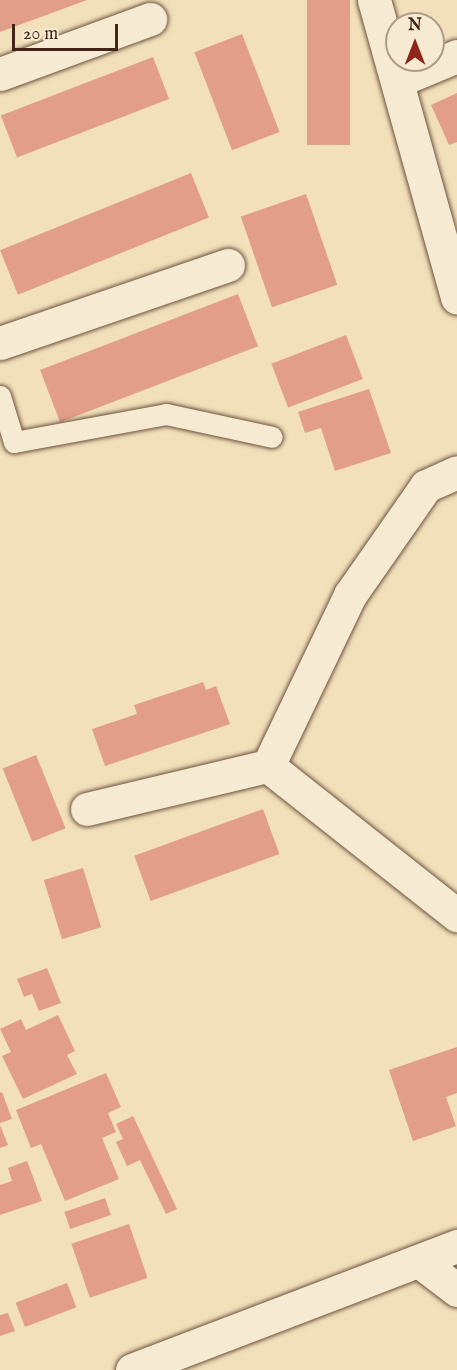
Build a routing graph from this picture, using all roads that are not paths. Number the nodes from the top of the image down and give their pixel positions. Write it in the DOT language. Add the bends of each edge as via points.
graph roads {
  1 [pos="374,0"];
  2 [pos="150,19"];
  3 [pos="457,56"];
  4 [pos="0,74"];
  5 [pos="397,81"];
  6 [pos="228,265"];
  7 [pos="457,298"];
  8 [pos="0,344"];
  9 [pos="0,396"];
  10 [pos="272,437"];
  11 [pos="457,472"];
  12 [pos="268,766"];
  13 [pos="87,809"];
  14 [pos="457,915"];
  15 [pos="457,1246"];
  16 [pos="419,1261"];
  17 [pos="457,1290"];
  18 [pos="132,1370"];
  1 -- 5 [label="street"];
  2 -- 4 [label="street"];
  3 -- 5 [label="street"];
  5 -- 7 [label="street"];
  6 -- 8 [label="street"];
  9 -- 10 [label="lane" via="14,442 166,414"];
  11 -- 12 [label="street" via="426,486 350,595"];
  12 -- 13 [label="street"];
  12 -- 14 [label="street"];
  15 -- 16 [label="street"];
  16 -- 17 [label="street"];
  16 -- 18 [label="street"];
}
